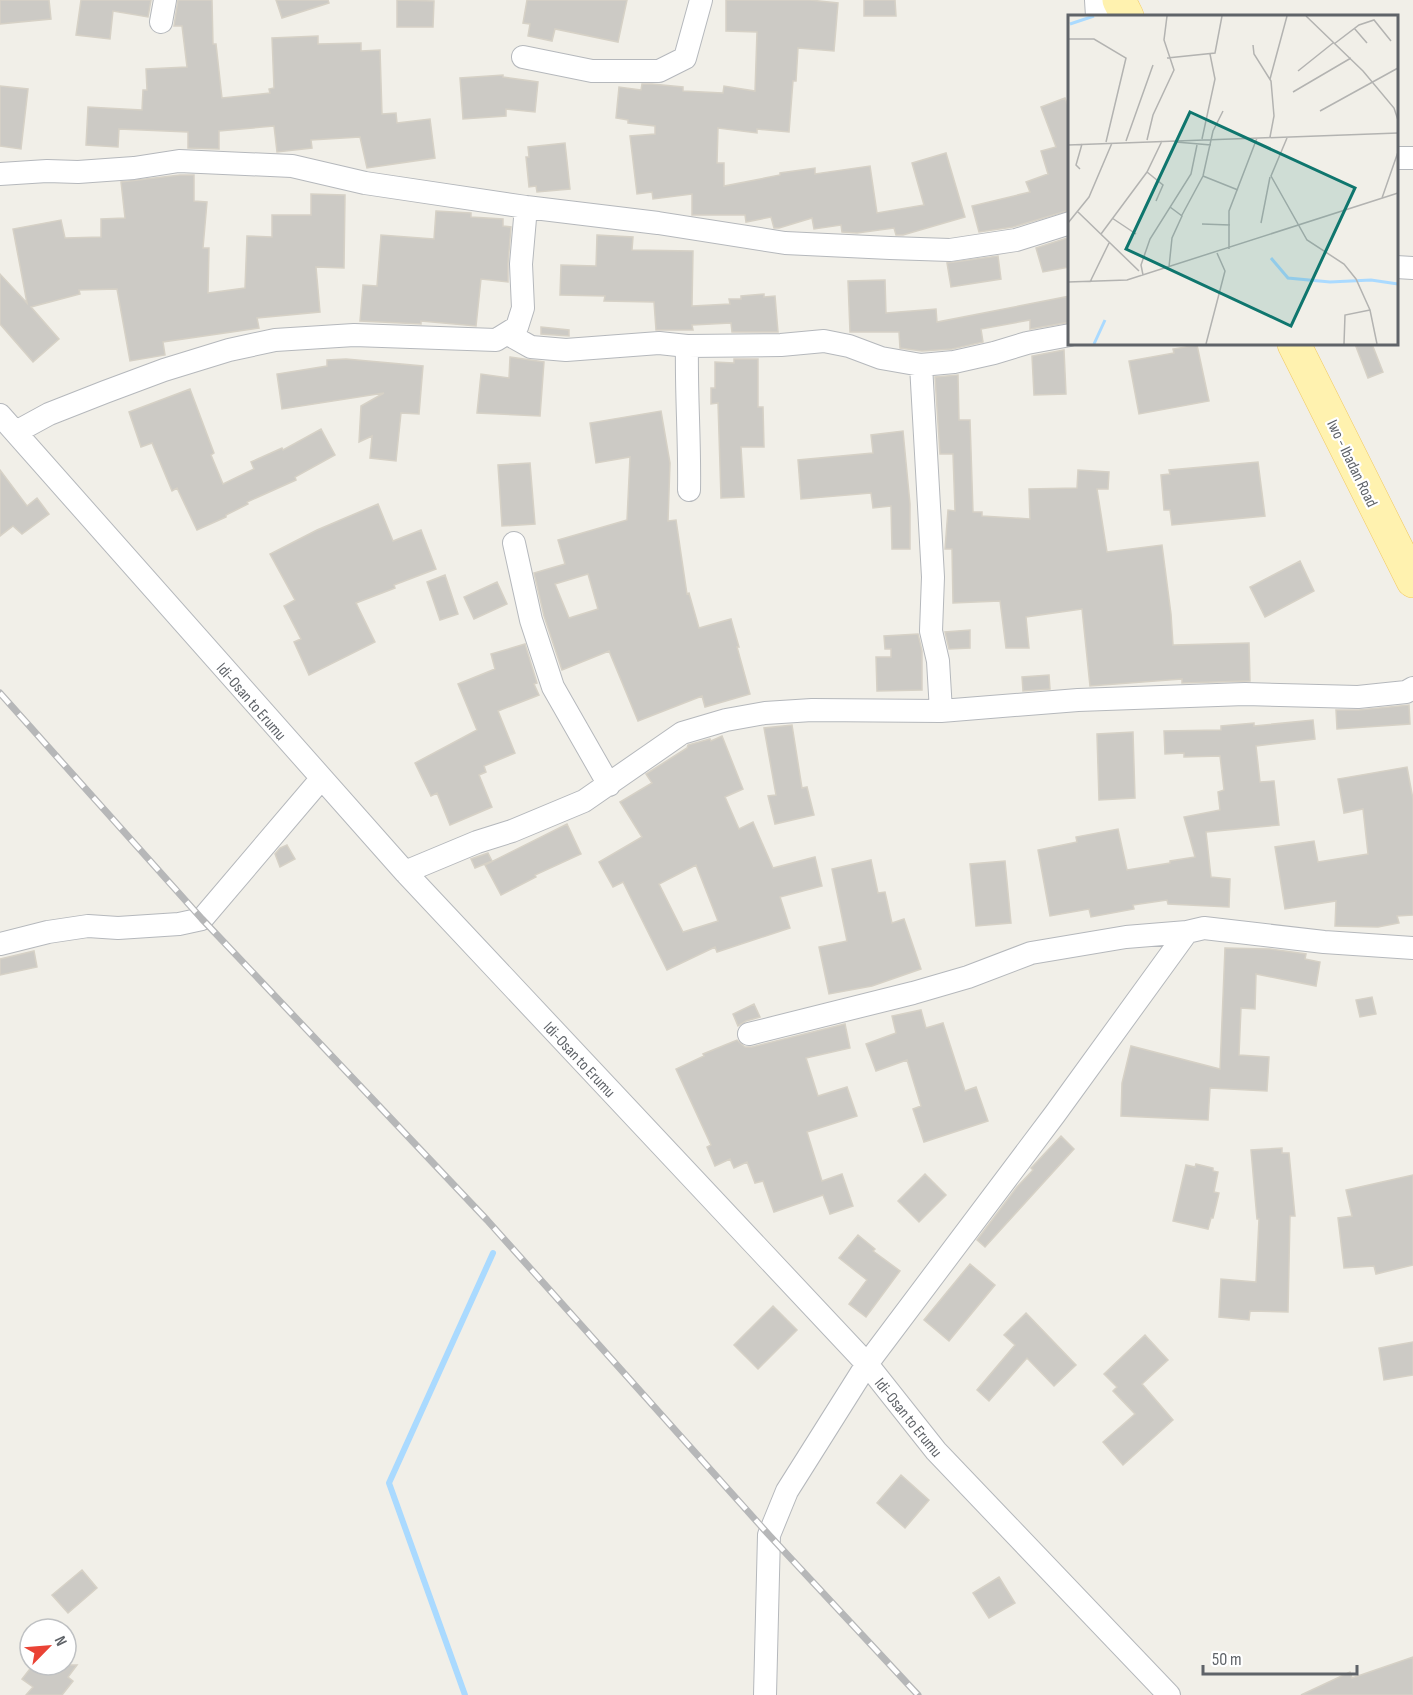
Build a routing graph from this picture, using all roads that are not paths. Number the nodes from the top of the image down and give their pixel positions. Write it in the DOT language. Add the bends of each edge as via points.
graph roads {
  1 [pos="701,0"];
  2 [pos="1119,0"];
  3 [pos="1126,15"];
  4 [pos="523,57"];
  5 [pos="0,174"];
  6 [pos="526,207"];
  7 [pos="1068,224"];
  8 [pos="1398,267"];
  9 [pos="1413,268"];
  10 [pos="508,334"];
  11 [pos="1068,335"];
  12 [pos="1295,345"];
  13 [pos="687,346"];
  14 [pos="921,364"];
  15 [pos="0,415"];
  16 [pos="16,432"];
  17 [pos="689,490"];
  18 [pos="514,543"];
  19 [pos="1413,581"];
  20 [pos="1413,688"];
  21 [pos="941,711"];
  22 [pos="321,778"];
  23 [pos="609,785"];
  24 [pos="405,872"];
  25 [pos="1187,932"];
  26 [pos="0,944"];
  27 [pos="1413,948"];
  28 [pos="750,1034"];
  29 [pos="867,1364"];
  30 [pos="765,1695"];
  31 [pos="1169,1695"];
  1 -- 4 [label="street" via="685,58 659,71 592,71"];
  2 -- 3 [label="main road"];
  5 -- 6 [label="street" via="134,168 179,161 292,166 365,183"];
  6 -- 7 [label="street" via="785,243 950,250 1016,240"];
  6 -- 10 [label="street" via="521,264 523,308 517,327"];
  8 -- 9 [label="street"];
  10 -- 13 [label="street" via="531,347 566,350 659,343"];
  10 -- 16 [label="street" via="496,340 354,335 275,340 164,370 49,414"];
  11 -- 14 [label="street" via="954,362"];
  12 -- 19 [label="main road, Iwo - Ibadan Road"];
  13 -- 14 [label="street" via="824,341 881,358"];
  13 -- 17 [label="street"];
  14 -- 21 [label="street" via="933,577 931,631 938,661"];
  15 -- 16 [label="street, Idi-Osan to Erumu"];
  16 -- 22 [label="street, Idi-Osan to Erumu"];
  18 -- 23 [label="street" via="531,620 553,687"];
  20 -- 21 [label="street" via="1358,697 1245,694 1078,700"];
  21 -- 23 [label="street" via="812,710 726,720 682,733"];
  22 -- 24 [label="street, Idi-Osan to Erumu"];
  22 -- 26 [label="street" via="202,919 118,928 88,926"];
  23 -- 24 [label="street" via="548,817"];
  24 -- 29 [label="street, Idi-Osan to Erumu"];
  25 -- 27 [label="street" via="1204,928"];
  25 -- 28 [label="street" via="1126,937 1031,953 913,993"];
  25 -- 29 [label="street"];
  29 -- 30 [label="street" via="787,1491 769,1535"];
  29 -- 31 [label="street, Idi-Osan to Erumu" via="936,1451"];
}
